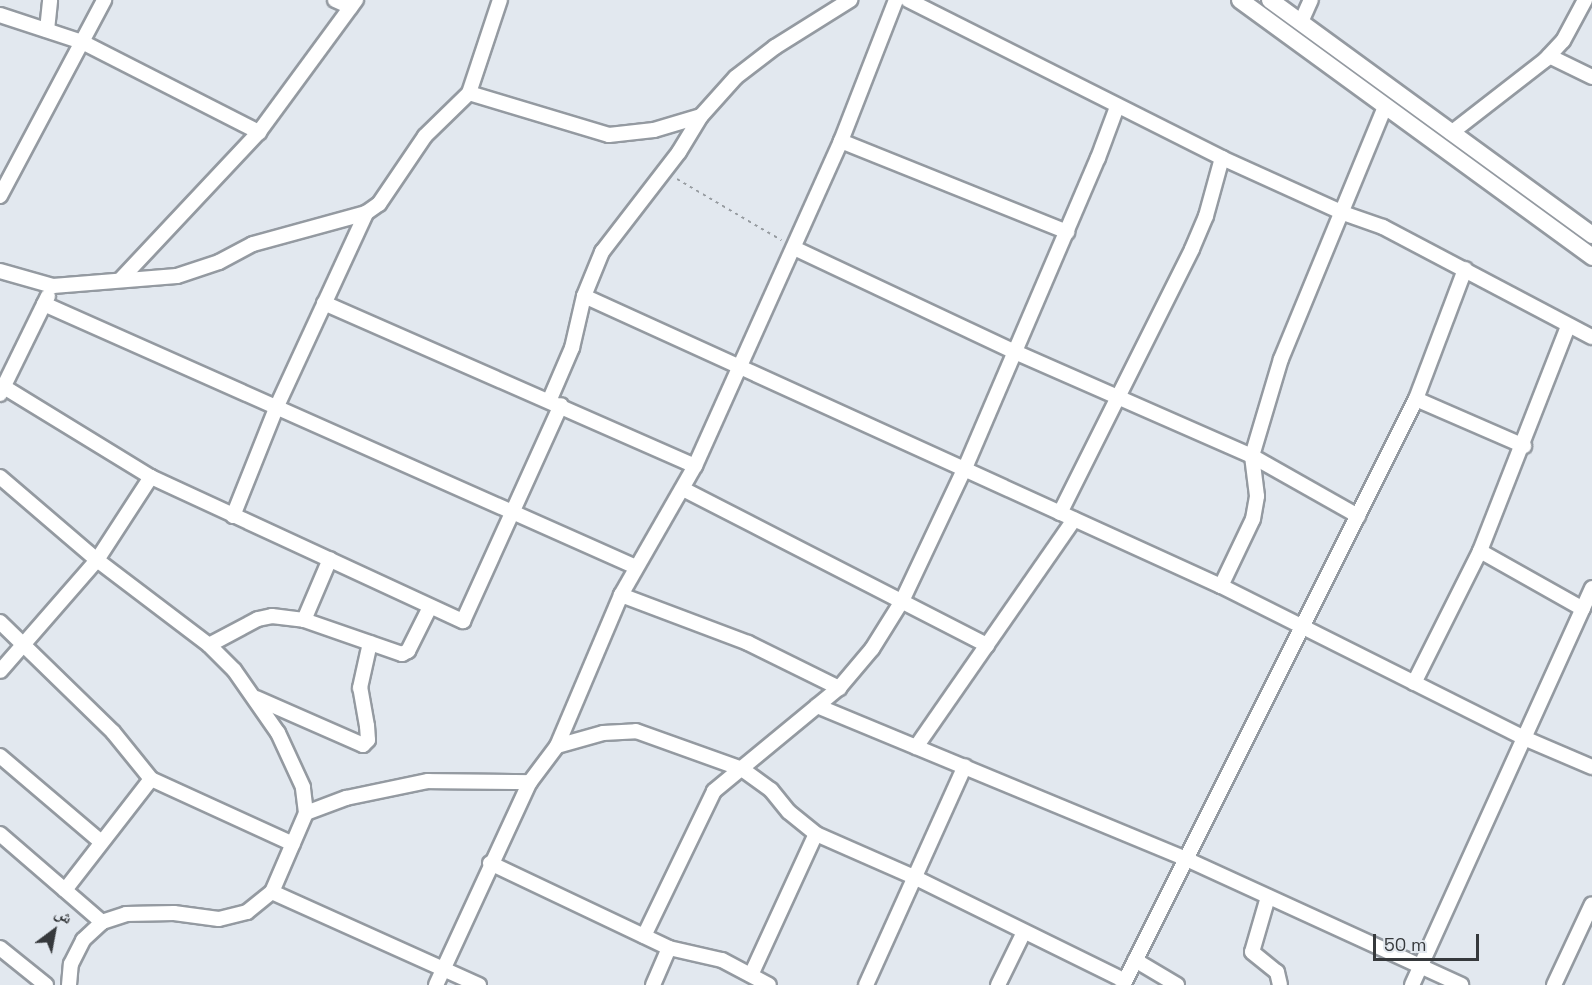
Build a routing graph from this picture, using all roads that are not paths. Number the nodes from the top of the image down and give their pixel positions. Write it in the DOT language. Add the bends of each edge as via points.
graph roads {
  1 [pos="50,0"];
  2 [pos="104,0"];
  3 [pos="335,0"];
  4 [pos="500,0"];
  5 [pos="850,0"];
  6 [pos="896,0"];
  7 [pos="908,0"];
  8 [pos="1240,0"];
  9 [pos="1270,0"];
  10 [pos="1311,0"];
  11 [pos="1586,0"];
  12 [pos="354,4"];
  13 [pos="0,15"];
  14 [pos="1301,22"];
  15 [pos="47,30"];
  16 [pos="81,42"];
  17 [pos="1549,56"];
  18 [pos="1592,77"];
  19 [pos="469,93"];
  20 [pos="1117,107"];
  21 [pos="1385,107"];
  22 [pos="702,116"];
  23 [pos="259,132"];
  24 [pos="1451,133"];
  25 [pos="841,141"];
  26 [pos="1222,158"];
  27 [pos="1503,171"];
  28 [pos="1492,185"];
  29 [pos="0,196"];
  30 [pos="366,213"];
  31 [pos="1343,213"];
  32 [pos="1067,232"];
  33 [pos="1592,235"];
  34 [pos="794,248"];
  35 [pos="1592,257"];
  36 [pos="1465,269"];
  37 [pos="0,271"];
  38 [pos="121,279"];
  39 [pos="53,286"];
  40 [pos="584,296"];
  41 [pos="324,303"];
  42 [pos="44,304"];
  43 [pos="1568,327"];
  44 [pos="1592,337"];
  45 [pos="1015,352"];
  46 [pos="739,365"];
  47 [pos="2,390"];
  48 [pos="1118,398"];
  49 [pos="1416,399"];
  50 [pos="556,402"];
  51 [pos="277,406"];
  52 [pos="1524,446"];
  53 [pos="1252,456"];
  54 [pos="695,466"];
  55 [pos="965,468"];
  56 [pos="0,477"];
  57 [pos="151,477"];
  58 [pos="683,489"];
  59 [pos="1060,513"];
  60 [pos="513,514"];
  61 [pos="233,516"];
  62 [pos="1358,516"];
  63 [pos="1074,520"];
  64 [pos="1480,551"];
  65 [pos="330,559"];
  66 [pos="97,560"];
  67 [pos="636,567"];
  68 [pos="1221,586"];
  69 [pos="1592,588"];
  70 [pos="621,595"];
  71 [pos="902,601"];
  72 [pos="430,607"];
  73 [pos="1582,609"];
  74 [pos="303,620"];
  75 [pos="0,622"];
  76 [pos="1300,627"];
  77 [pos="24,644"];
  78 [pos="370,644"];
  79 [pos="209,645"];
  80 [pos="987,645"];
  81 [pos="0,671"];
  82 [pos="1414,683"];
  83 [pos="839,688"];
  84 [pos="254,697"];
  85 [pos="817,706"];
  86 [pos="1524,738"];
  87 [pos="557,746"];
  88 [pos="916,747"];
  89 [pos="0,756"];
  90 [pos="965,766"];
  91 [pos="1592,767"];
  92 [pos="742,769"];
  93 [pos="151,779"];
  94 [pos="530,782"];
  95 [pos="306,813"];
  96 [pos="0,834"];
  97 [pos="816,834"];
  98 [pos="101,842"];
  99 [pos="293,844"];
  100 [pos="1184,858"];
  101 [pos="490,863"];
  102 [pos="916,878"];
  103 [pos="65,890"];
  104 [pos="272,892"];
  105 [pos="1268,897"];
  106 [pos="1592,904"];
  107 [pos="102,922"];
  108 [pos="1024,932"];
  109 [pos="644,936"];
  110 [pos="0,948"];
  111 [pos="669,948"];
  112 [pos="1135,960"];
  113 [pos="1420,966"];
  114 [pos="444,968"];
  115 [pos="751,975"];
  116 [pos="1124,983"];
  117 [pos="46,985"];
  118 [pos="69,985"];
  119 [pos="436,985"];
  120 [pos="478,985"];
  121 [pos="653,985"];
  122 [pos="769,985"];
  123 [pos="866,985"];
  124 [pos="998,985"];
  125 [pos="1177,985"];
  126 [pos="1280,985"];
  127 [pos="1412,985"];
  128 [pos="1461,985"];
  129 [pos="1554,985"];
  1 -- 15 [label="street"];
  2 -- 16 [label="street"];
  3 -- 12 [label="street"];
  4 -- 19 [label="street"];
  5 -- 22 [label="street" via="775,47 736,77"];
  6 -- 25 [label="street"];
  7 -- 20 [label="street"];
  8 -- 21 [label="street"];
  9 -- 14 [label="street"];
  10 -- 14 [label="street"];
  11 -- 17 [label="street" via="1563,41"];
  12 -- 23 [label="street"];
  13 -- 15 [label="street"];
  14 -- 24 [label="street"];
  15 -- 16 [label="street"];
  16 -- 23 [label="street"];
  16 -- 29 [label="street"];
  17 -- 18 [label="street"];
  17 -- 24 [label="street"];
  19 -- 22 [label="street" via="609,135 654,130"];
  19 -- 30 [label="street" via="425,136 379,204"];
  20 -- 26 [label="street"];
  20 -- 32 [label="street"];
  21 -- 28 [label="street"];
  21 -- 31 [label="street"];
  22 -- 40 [label="street" via="602,252"];
  23 -- 38 [label="street"];
  24 -- 27 [label="street"];
  25 -- 32 [label="street"];
  25 -- 34 [label="street"];
  26 -- 31 [label="street"];
  26 -- 48 [label="street" via="1195,241"];
  27 -- 28 [label="street"];
  27 -- 33 [label="street"];
  28 -- 35 [label="street"];
  30 -- 38 [label="street" via="253,244 197,271"];
  30 -- 41 [label="street"];
  31 -- 36 [label="street" via="1383,227"];
  31 -- 53 [label="street" via="1281,359"];
  32 -- 45 [label="street"];
  34 -- 45 [label="street"];
  34 -- 46 [label="street"];
  36 -- 43 [label="street"];
  36 -- 49 [label="street"];
  37 -- 39 [label="street"];
  38 -- 39 [label="street"];
  39 -- 42 [label="street"];
  40 -- 46 [label="street"];
  40 -- 50 [label="street"];
  41 -- 50 [label="street"];
  41 -- 51 [label="street"];
  42 -- 47 [label="street"];
  42 -- 51 [label="street"];
  43 -- 44 [label="street"];
  43 -- 52 [label="street"];
  45 -- 48 [label="street"];
  45 -- 55 [label="street"];
  46 -- 54 [label="street"];
  46 -- 55 [label="street"];
  47 -- 57 [label="street"];
  48 -- 53 [label="street"];
  48 -- 59 [label="street"];
  49 -- 52 [label="street"];
  49 -- 62 [label="street"];
  50 -- 54 [label="street"];
  50 -- 60 [label="street"];
  51 -- 60 [label="street"];
  51 -- 61 [label="street"];
  52 -- 64 [label="street"];
  53 -- 62 [label="street"];
  53 -- 68 [label="street" via="1257,496 1253,519"];
  54 -- 58 [label="street"];
  55 -- 59 [label="street"];
  55 -- 71 [label="street"];
  56 -- 66 [label="street"];
  57 -- 61 [label="street"];
  57 -- 66 [label="street"];
  58 -- 67 [label="street"];
  58 -- 71 [label="street"];
  59 -- 63 [label="street"];
  60 -- 67 [label="street"];
  60 -- 72 [label="street" via="467,618 457,620"];
  61 -- 65 [label="street"];
  62 -- 76 [label="street"];
  63 -- 68 [label="street"];
  63 -- 80 [label="street"];
  64 -- 73 [label="street"];
  64 -- 82 [label="street"];
  65 -- 72 [label="street"];
  65 -- 74 [label="street"];
  66 -- 77 [label="street"];
  66 -- 79 [label="street"];
  67 -- 70 [label="street"];
  68 -- 76 [label="street"];
  69 -- 73 [label="street"];
  70 -- 83 [label="street" via="748,642"];
  70 -- 87 [label="street"];
  71 -- 80 [label="street"];
  71 -- 83 [label="street" via="872,649"];
  72 -- 78 [label="street" via="408,651 402,654"];
  73 -- 86 [label="street"];
  74 -- 78 [label="street"];
  74 -- 79 [label="street" via="272,616 258,619"];
  75 -- 77 [label="street"];
  76 -- 82 [label="street"];
  76 -- 100 [label="street"];
  77 -- 81 [label="street"];
  77 -- 93 [label="street" via="113,732"];
  78 -- 84 [label="street" via="360,688 368,740 363,745"];
  79 -- 84 [label="street"];
  80 -- 88 [label="street"];
  82 -- 86 [label="street"];
  83 -- 85 [label="street"];
  84 -- 95 [label="street" via="271,720 300,778"];
  85 -- 88 [label="street"];
  85 -- 92 [label="street"];
  86 -- 91 [label="street"];
  86 -- 113 [label="street"];
  87 -- 92 [label="street" via="603,733 636,731"];
  87 -- 94 [label="street"];
  88 -- 90 [label="street"];
  89 -- 98 [label="street"];
  90 -- 100 [label="street"];
  90 -- 102 [label="street"];
  92 -- 97 [label="street" via="771,790 789,812"];
  92 -- 109 [label="street" via="721,784 709,800"];
  93 -- 98 [label="street"];
  93 -- 99 [label="street"];
  94 -- 95 [label="street" via="428,781 346,798"];
  94 -- 101 [label="street"];
  95 -- 99 [label="street"];
  96 -- 103 [label="street"];
  97 -- 102 [label="street"];
  97 -- 115 [label="street"];
  98 -- 103 [label="street"];
  99 -- 104 [label="street"];
  100 -- 105 [label="street"];
  100 -- 112 [label="street"];
  101 -- 109 [label="street"];
  101 -- 114 [label="street"];
  102 -- 108 [label="street"];
  102 -- 123 [label="street"];
  103 -- 107 [label="street"];
  104 -- 107 [label="street" via="233,917 153,912 126,914"];
  104 -- 114 [label="street"];
  105 -- 113 [label="street"];
  105 -- 126 [label="street" via="1252,952 1277,972"];
  106 -- 129 [label="street"];
  107 -- 118 [label="street" via="83,940 72,963"];
  108 -- 116 [label="street"];
  108 -- 124 [label="street"];
  109 -- 111 [label="street"];
  110 -- 117 [label="street"];
  111 -- 115 [label="street" via="713,957"];
  111 -- 121 [label="street"];
  112 -- 116 [label="street"];
  112 -- 125 [label="street"];
  113 -- 127 [label="street"];
  113 -- 128 [label="street"];
  114 -- 119 [label="street"];
  114 -- 120 [label="street"];
  115 -- 122 [label="street"];
}
